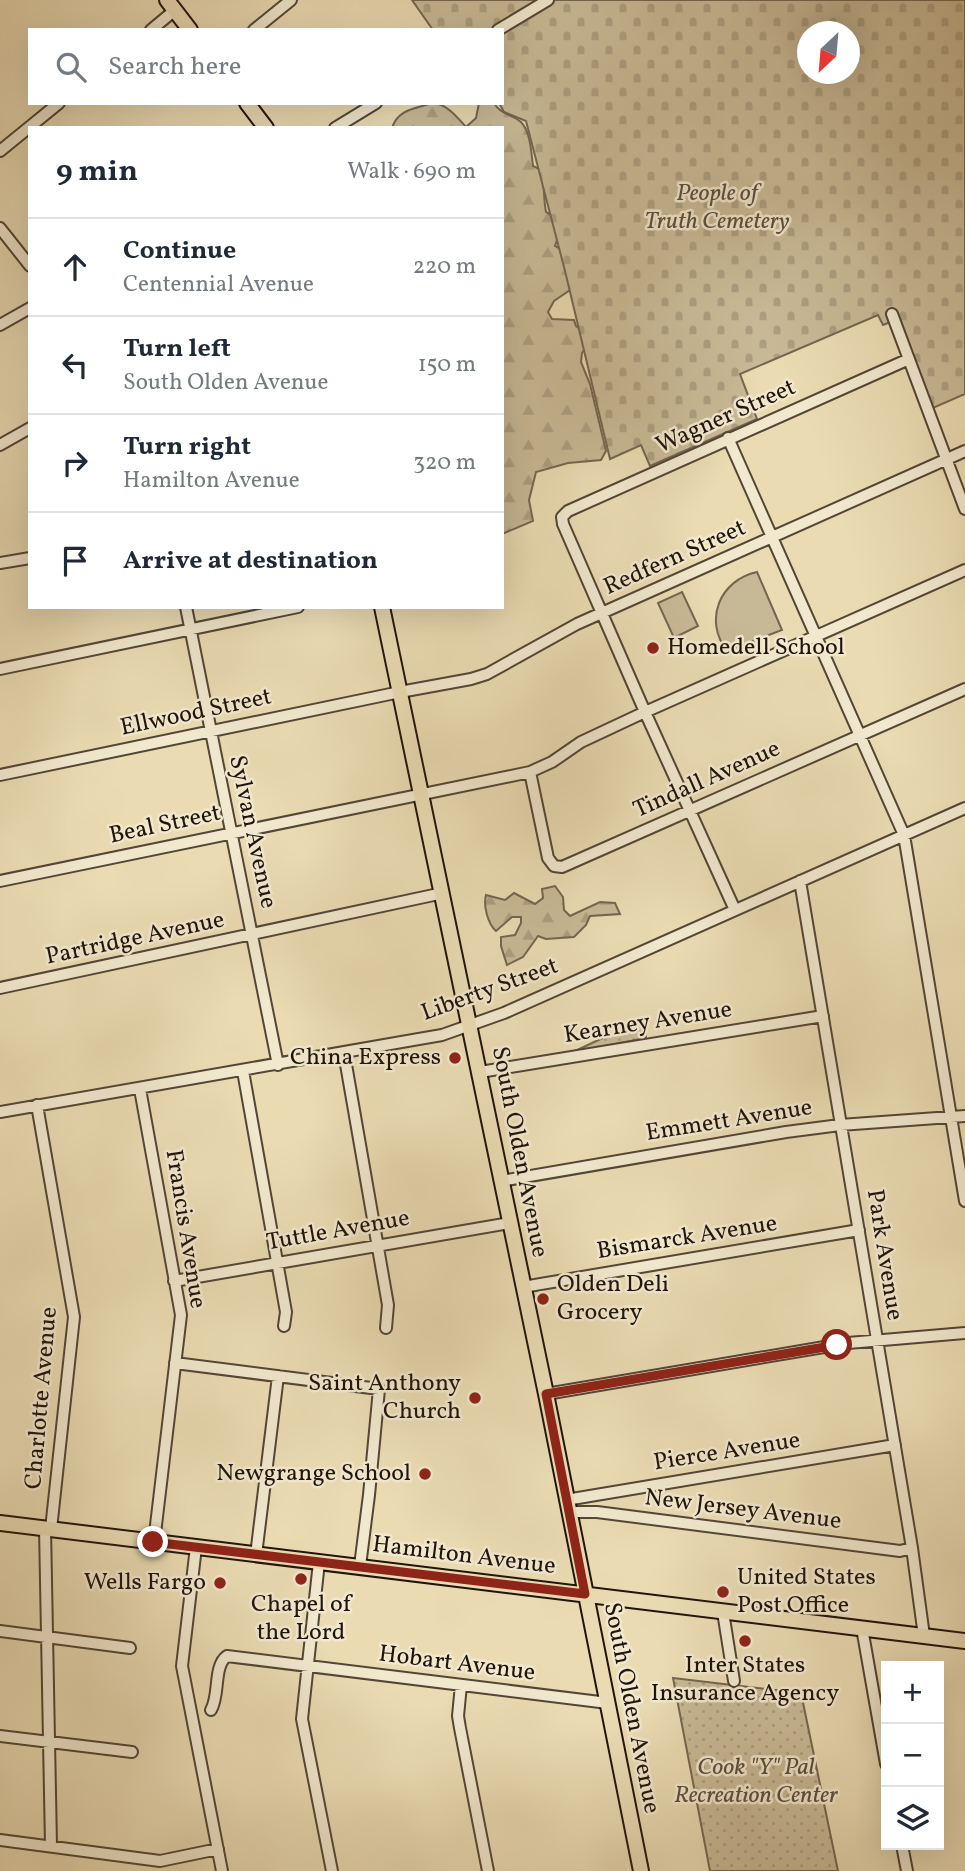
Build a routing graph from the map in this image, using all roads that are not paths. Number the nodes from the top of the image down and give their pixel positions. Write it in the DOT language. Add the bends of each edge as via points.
graph roads {
  1 [pos="291,0"];
  2 [pos="548,0"];
  3 [pos="171,5"];
  4 [pos="153,28"];
  5 [pos="188,28"];
  6 [pos="256,28"];
  7 [pos="501,28"];
  8 [pos="57,105"];
  9 [pos="249,105"];
  10 [pos="373,105"];
  11 [pos="31,126"];
  12 [pos="264,126"];
  13 [pos="338,126"];
  14 [pos="28,128"];
  15 [pos="0,151"];
  16 [pos="0,228"];
  17 [pos="28,263"];
  18 [pos="28,309"];
  19 [pos="892,314"];
  20 [pos="0,325"];
  21 [pos="909,359"];
  22 [pos="28,429"];
  23 [pos="728,438"];
  24 [pos="0,444"];
  25 [pos="965,450"];
  26 [pos="946,459"];
  27 [pos="965,509"];
  28 [pos="772,539"];
  29 [pos="28,558"];
  30 [pos="0,564"];
  31 [pos="965,570"];
  32 [pos="186,609"];
  33 [pos="289,609"];
  34 [pos="382,609"];
  35 [pos="602,614"];
  36 [pos="190,631"];
  37 [pos="817,637"];
  38 [pos="0,669"];
  39 [pos="965,689"];
  40 [pos="400,692"];
  41 [pos="645,712"];
  42 [pos="211,731"];
  43 [pos="860,735"];
  44 [pos="530,772"];
  45 [pos="0,775"];
  46 [pos="422,794"];
  47 [pos="965,808"];
  48 [pos="690,811"];
  49 [pos="231,833"];
  50 [pos="904,835"];
  51 [pos="0,881"];
  52 [pos="800,881"];
  53 [pos="443,893"];
  54 [pos="735,910"];
  55 [pos="253,936"];
  56 [pos="0,988"];
  57 [pos="823,1016"];
  58 [pos="470,1025"];
  59 [pos="344,1053"];
  60 [pos="278,1065"];
  61 [pos="243,1071"];
  62 [pos="480,1072"];
  63 [pos="140,1089"];
  64 [pos="37,1105"];
  65 [pos="0,1112"];
  66 [pos="965,1116"];
  67 [pos="951,1117"];
  68 [pos="840,1125"];
  69 [pos="501,1181"];
  70 [pos="965,1201"];
  71 [pos="510,1223"];
  72 [pos="859,1230"];
  73 [pos="378,1246"];
  74 [pos="277,1263"];
  75 [pos="174,1281"];
  76 [pos="523,1287"];
  77 [pos="284,1325"];
  78 [pos="386,1328"];
  79 [pos="965,1333"];
  80 [pos="877,1340"];
  81 [pos="175,1363"];
  82 [pos="278,1376"];
  83 [pos="546,1394"];
  84 [pos="895,1445"];
  85 [pos="610,1492"];
  86 [pos="568,1506"];
  87 [pos="606,1513"];
  88 [pos="0,1523"];
  89 [pos="48,1529"];
  90 [pos="153,1542"];
  91 [pos="196,1548"];
  92 [pos="912,1548"];
  93 [pos="257,1555"];
  94 [pos="319,1562"];
  95 [pos="360,1566"];
  96 [pos="585,1594"];
  97 [pos="723,1612"];
  98 [pos="862,1628"];
  99 [pos="0,1632"];
  100 [pos="924,1636"];
  101 [pos="47,1638"];
  102 [pos="965,1640"];
  103 [pos="130,1648"];
  104 [pos="307,1667"];
  105 [pos="734,1681"];
  106 [pos="461,1685"];
  107 [pos="608,1703"];
  108 [pos="211,1710"];
  109 [pos="0,1736"];
  110 [pos="881,1736"];
  111 [pos="51,1742"];
  112 [pos="132,1752"];
  113 [pos="0,1840"];
  114 [pos="51,1846"];
  115 [pos="218,1849"];
  116 [pos="903,1850"];
  117 [pos="222,1871"];
  118 [pos="332,1871"];
  119 [pos="488,1871"];
  120 [pos="640,1871"];
  121 [pos="908,1871"];
  1 -- 6 [label="street"];
  2 -- 7 [label="street"];
  3 -- 4 [label="street"];
  3 -- 5 [label="main road"];
  8 -- 11 [label="street"];
  9 -- 12 [label="main road"];
  10 -- 13 [label="street"];
  14 -- 15 [label="street"];
  16 -- 17 [label="street"];
  18 -- 20 [label="street"];
  19 -- 21 [label="street"];
  21 -- 23 [label="street, Wagner Street"];
  21 -- 26 [label="street"];
  22 -- 24 [label="street"];
  23 -- 28 [label="street"];
  23 -- 35 [label="street, Wagner Street" via="562,517"];
  25 -- 26 [label="street, Redfern Street"];
  26 -- 27 [label="street"];
  26 -- 28 [label="street, Redfern Street"];
  28 -- 35 [label="street, Redfern Street"];
  28 -- 37 [label="street"];
  29 -- 30 [label="street"];
  31 -- 37 [label="street, Beal Street"];
  32 -- 36 [label="street, Sylvan Avenue"];
  33 -- 36 [label="street"];
  34 -- 40 [label="main road, South Olden Avenue"];
  35 -- 40 [label="street, Redfern Street" via="487,674"];
  35 -- 41 [label="street"];
  36 -- 38 [label="street"];
  36 -- 42 [label="street, Sylvan Avenue"];
  37 -- 41 [label="street, Beal Street"];
  37 -- 43 [label="street"];
  39 -- 43 [label="street, Tindall Avenue"];
  40 -- 42 [label="street, Ellwood Street"];
  40 -- 46 [label="main road, South Olden Avenue"];
  41 -- 44 [label="street, Beal Street"];
  41 -- 48 [label="street"];
  42 -- 45 [label="street, Ellwood Street"];
  42 -- 49 [label="street, Sylvan Avenue"];
  43 -- 48 [label="street, Tindall Avenue"];
  43 -- 50 [label="street"];
  44 -- 46 [label="street, Beal Street"];
  44 -- 48 [label="street, Tindall Avenue" via="548,858 554,866 562,867"];
  46 -- 49 [label="street, Beal Street"];
  46 -- 53 [label="main road, South Olden Avenue"];
  47 -- 50 [label="street, Liberty Street"];
  48 -- 54 [label="street"];
  49 -- 51 [label="street, Beal Street"];
  49 -- 55 [label="street, Sylvan Avenue"];
  50 -- 52 [label="street, Liberty Street"];
  50 -- 67 [label="street"];
  52 -- 54 [label="street, Liberty Street"];
  52 -- 57 [label="street, Park Avenue"];
  53 -- 55 [label="street, Partridge Avenue"];
  53 -- 58 [label="main road, South Olden Avenue"];
  54 -- 58 [label="street, Liberty Street"];
  55 -- 56 [label="street, Partridge Avenue"];
  55 -- 60 [label="street, Sylvan Avenue"];
  57 -- 62 [label="street, Kearney Avenue"];
  57 -- 68 [label="street, Park Avenue"];
  58 -- 59 [label="street, Liberty Street"];
  58 -- 62 [label="main road, South Olden Avenue"];
  59 -- 60 [label="street, Liberty Street"];
  59 -- 73 [label="street"];
  60 -- 61 [label="street, Liberty Street"];
  61 -- 63 [label="street, Liberty Street"];
  61 -- 74 [label="street"];
  62 -- 69 [label="main road, South Olden Avenue"];
  63 -- 64 [label="street, Liberty Street"];
  63 -- 75 [label="street, Francis Avenue"];
  64 -- 65 [label="street, Liberty Street"];
  64 -- 89 [label="street, Charlotte Avenue" via="74,1317"];
  66 -- 67 [label="street, Emmett Avenue"];
  67 -- 68 [label="street, Emmett Avenue"];
  67 -- 70 [label="street"];
  68 -- 69 [label="street, Emmett Avenue"];
  68 -- 72 [label="street, Park Avenue"];
  69 -- 71 [label="main road, South Olden Avenue"];
  71 -- 73 [label="street, Tuttle Avenue"];
  71 -- 76 [label="main road, South Olden Avenue"];
  72 -- 76 [label="street, Bismarck Avenue"];
  72 -- 80 [label="street, Park Avenue"];
  73 -- 74 [label="street, Tuttle Avenue"];
  73 -- 78 [label="street" via="388,1305"];
  74 -- 75 [label="street, Tuttle Avenue"];
  74 -- 77 [label="street" via="287,1315"];
  75 -- 81 [label="street, Francis Avenue" via="181,1315"];
  76 -- 83 [label="main road, South Olden Avenue"];
  79 -- 80 [label="street"];
  80 -- 83 [label="street"];
  80 -- 84 [label="street, Park Avenue"];
  81 -- 82 [label="street"];
  81 -- 90 [label="street, Francis Avenue"];
  82 -- 93 [label="street"];
  82 -- 95 [label="street" via="379,1389"];
  83 -- 86 [label="main road, South Olden Avenue"];
  84 -- 85 [label="street, Pierce Avenue"];
  84 -- 92 [label="street, Park Avenue"];
  85 -- 86 [label="street, Pierce Avenue"];
  85 -- 87 [label="street" via="603,1503"];
  86 -- 87 [label="street, New Jersey Avenue"];
  86 -- 96 [label="main road, South Olden Avenue"];
  87 -- 92 [label="street, New Jersey Avenue"];
  88 -- 89 [label="main road, Hamilton Avenue"];
  89 -- 90 [label="main road, Hamilton Avenue"];
  89 -- 101 [label="street, Charlotte Avenue"];
  90 -- 91 [label="main road, Hamilton Avenue"];
  91 -- 93 [label="main road, Hamilton Avenue"];
  91 -- 115 [label="street" via="182,1666"];
  92 -- 100 [label="street, Park Avenue"];
  93 -- 94 [label="main road, Hamilton Avenue"];
  94 -- 95 [label="main road, Hamilton Avenue"];
  94 -- 104 [label="street"];
  95 -- 96 [label="main road, Hamilton Avenue"];
  96 -- 97 [label="main road, Hamilton Avenue"];
  96 -- 107 [label="main road, South Olden Avenue"];
  97 -- 98 [label="main road, Hamilton Avenue"];
  97 -- 105 [label="street"];
  98 -- 100 [label="main road, Hamilton Avenue"];
  98 -- 110 [label="street"];
  99 -- 101 [label="street"];
  100 -- 102 [label="main road, Hamilton Avenue"];
  101 -- 103 [label="street"];
  101 -- 111 [label="street, Charlotte Avenue"];
  104 -- 106 [label="street, Hobart Avenue"];
  104 -- 108 [label="street, Hobart Avenue" via="227,1656 221,1663"];
  104 -- 118 [label="street" via="302,1721"];
  106 -- 107 [label="street, Hobart Avenue"];
  106 -- 119 [label="street" via="458,1716"];
  107 -- 120 [label="main road, South Olden Avenue"];
  109 -- 111 [label="street"];
  111 -- 112 [label="street"];
  111 -- 114 [label="street, Charlotte Avenue"];
  113 -- 114 [label="street"];
  114 -- 115 [label="street" via="160,1861"];
  115 -- 117 [label="street"];
  116 -- 121 [label="street"];
}
